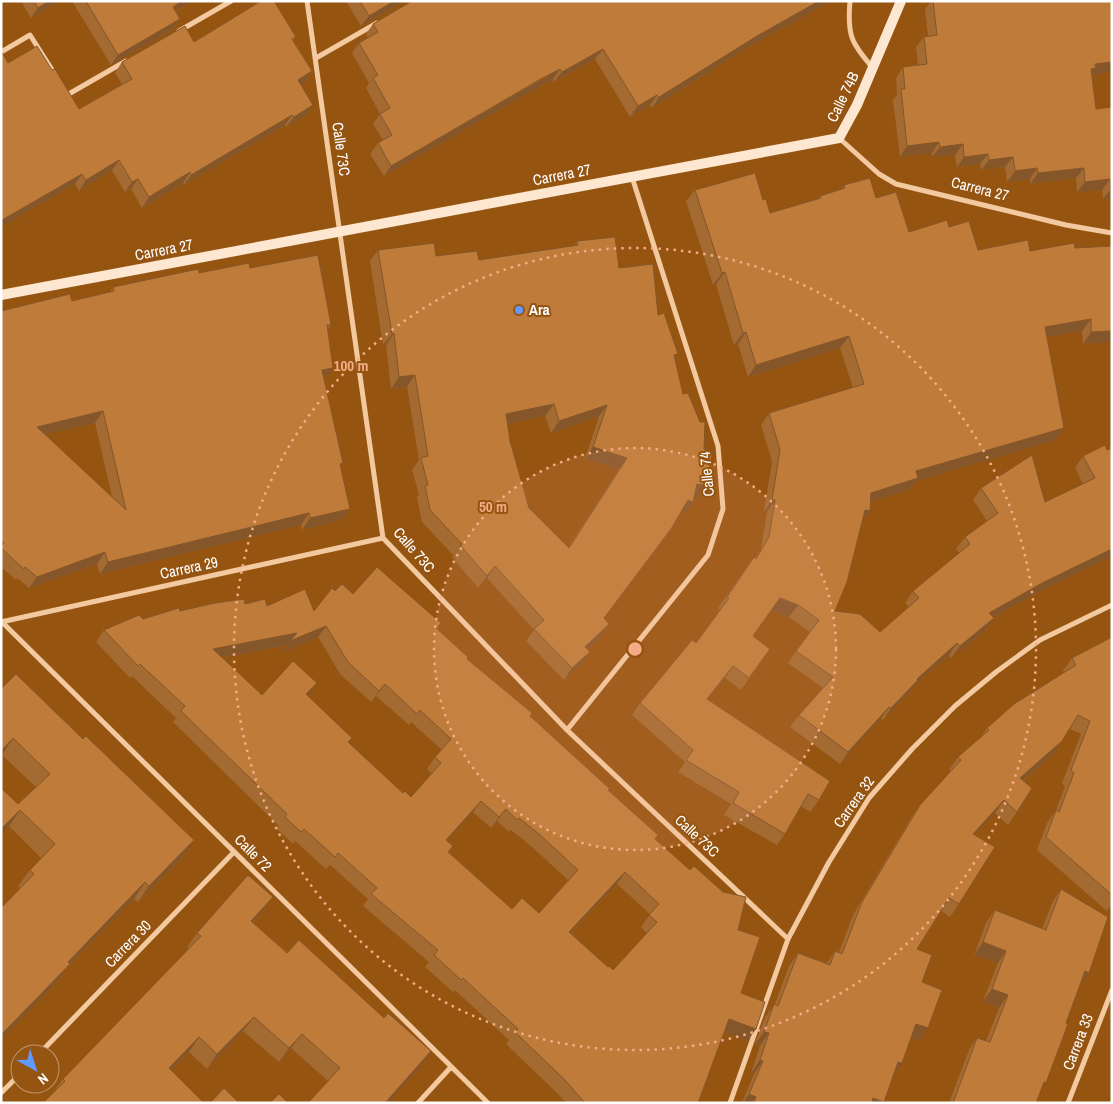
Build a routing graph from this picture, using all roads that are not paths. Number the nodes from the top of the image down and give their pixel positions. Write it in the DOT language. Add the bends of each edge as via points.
graph roads {
  1 [pos="230,1"];
  2 [pos="308,1"];
  3 [pos="850,1"];
  4 [pos="901,1"];
  5 [pos="381,20"];
  6 [pos="173,34"];
  7 [pos="1,52"];
  8 [pos="132,58"];
  9 [pos="316,58"];
  10 [pos="873,68"];
  11 [pos="58,80"];
  12 [pos="63,87"];
  13 [pos="839,138"];
  14 [pos="632,177"];
  15 [pos="339,232"];
  16 [pos="1112,233"];
  17 [pos="1,295"];
  18 [pos="383,538"];
  19 [pos="1112,605"];
  20 [pos="1,621"];
  21 [pos="567,730"];
  22 [pos="234,852"];
  23 [pos="788,939"];
  24 [pos="1112,990"];
  25 [pos="49,1044"];
  26 [pos="451,1068"];
  27 [pos="10,1085"];
  28 [pos="1,1094"];
  29 [pos="418,1103"];
  30 [pos="488,1103"];
  31 [pos="730,1103"];
  32 [pos="1068,1103"];
  1 -- 6 [label="street"];
  2 -- 9 [label="street, Calle 73C"];
  3 -- 10 [label="street, Calle 74B" via="850,35 858,51"];
  4 -- 10 [label="street, Calle 74B"];
  5 -- 9 [label="street"];
  7 -- 11 [label="street" via="30,35"];
  8 -- 12 [label="street" via="67,95"];
  9 -- 15 [label="street, Calle 73C"];
  10 -- 13 [label="street, Calle 74B"];
  13 -- 14 [label="street, Carrera 27"];
  13 -- 16 [label="street, Carrera 27" via="879,174 896,184"];
  14 -- 15 [label="street, Carrera 27"];
  14 -- 21 [label="street, Calle 74" via="718,446 723,509 708,555"];
  15 -- 17 [label="street, Carrera 27"];
  15 -- 18 [label="street, Calle 73C"];
  18 -- 20 [label="street, Carrera 29"];
  18 -- 21 [label="street, Calle 73C"];
  19 -- 23 [label="street, Carrera 32" via="1040,640 955,706 912,748 869,798 829,862"];
  20 -- 22 [label="street, Calle 72"];
  21 -- 23 [label="street, Calle 73C"];
  22 -- 25 [label="street, Carrera 30"];
  22 -- 26 [label="street, Calle 72"];
  23 -- 31 [label="street, Carrera 32"];
  24 -- 32 [label="street, Carrera 33"];
  26 -- 29 [label="street"];
  26 -- 30 [label="street, Calle 72"];
  27 -- 28 [label="street"];
}
